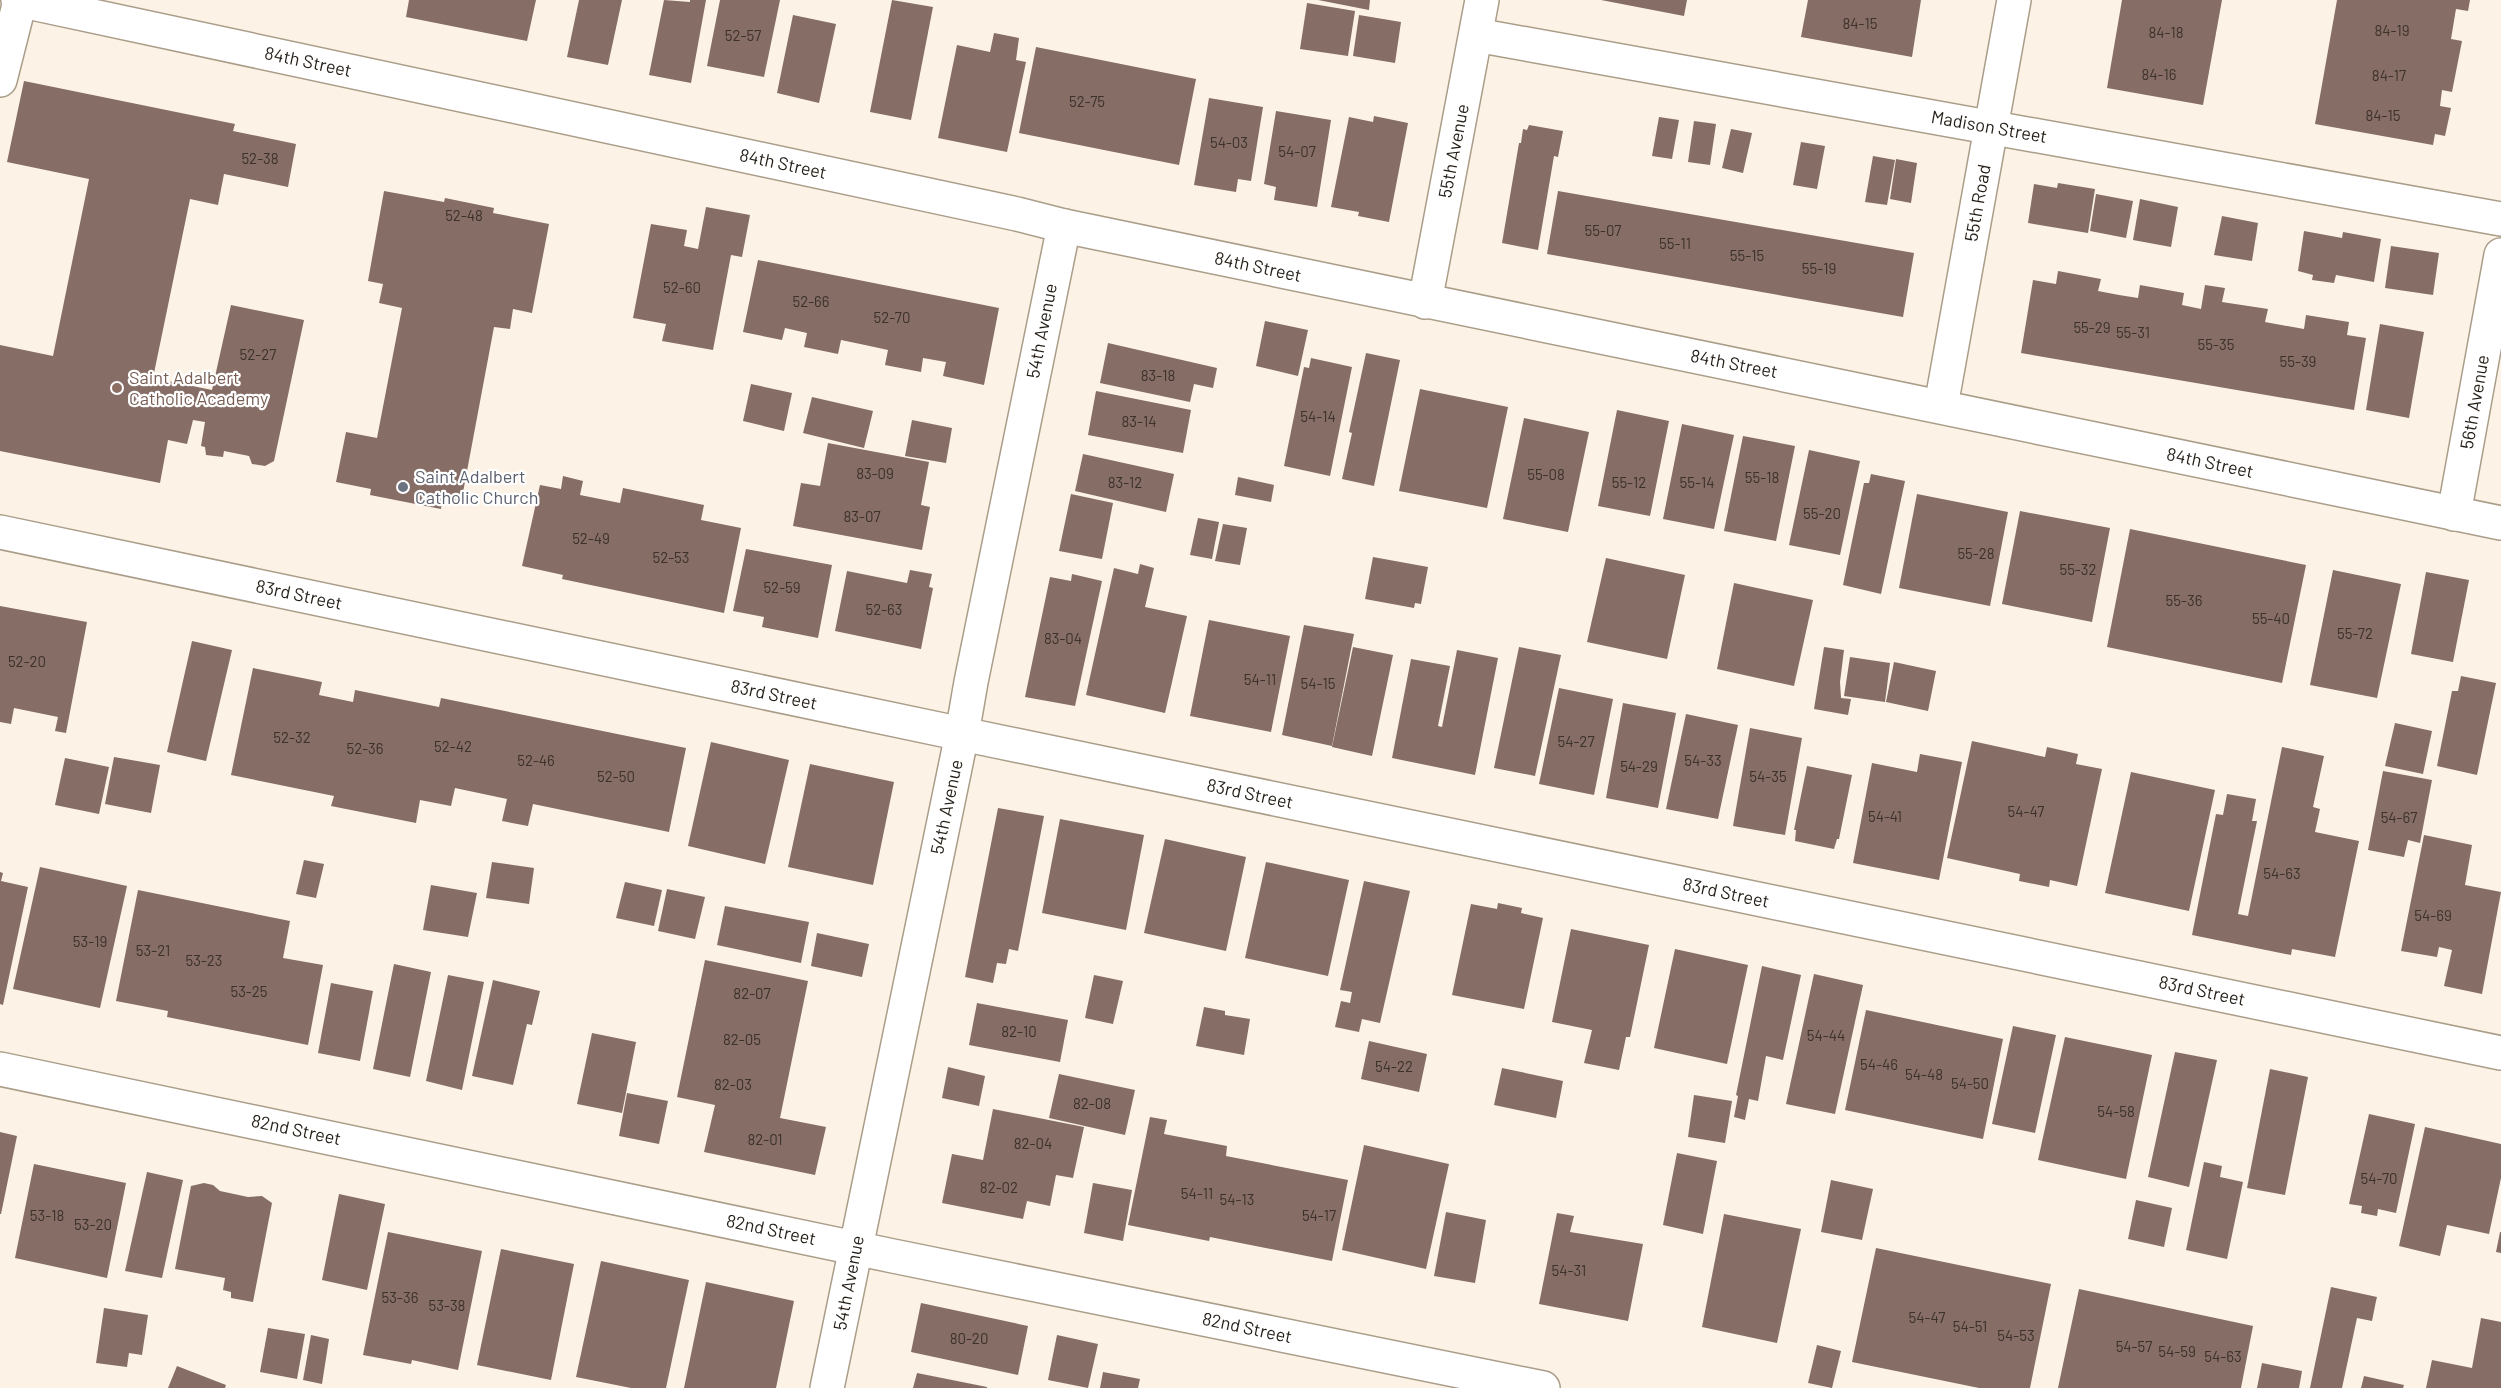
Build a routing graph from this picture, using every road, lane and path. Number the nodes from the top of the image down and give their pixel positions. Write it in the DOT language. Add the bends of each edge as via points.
graph roads {
  1 [pos="19,0"];
  2 [pos="1482,0"];
  3 [pos="2014,0"];
  4 [pos="1476,35"];
  5 [pos="0,80"];
  6 [pos="1992,126"];
  7 [pos="2501,219"];
  8 [pos="1064,226"];
  9 [pos="2501,255"];
  10 [pos="1425,302"];
  11 [pos="1941,406"];
  12 [pos="2454,514"];
  13 [pos="2501,523"];
  14 [pos="0,532"];
  15 [pos="962,735"];
  16 [pos="2501,1053"];
  17 [pos="0,1069"];
  18 [pos="856,1248"];
  19 [pos="827,1388"];
  20 [pos="1543,1388"];
  1 -- 5 [label="street"];
  1 -- 8 [label="street, 84th Street"];
  2 -- 4 [label="street, 55th Avenue"];
  3 -- 6 [label="street, 55th Road"];
  4 -- 6 [label="street, Madison Street"];
  4 -- 10 [label="street, 55th Avenue"];
  6 -- 7 [label="street, Madison Street"];
  6 -- 11 [label="street, 55th Road"];
  8 -- 10 [label="street, 84th Street"];
  8 -- 15 [label="street, 54th Avenue"];
  9 -- 12 [label="street, 56th Avenue"];
  10 -- 11 [label="street, 84th Street"];
  11 -- 12 [label="street, 84th Street"];
  12 -- 13 [label="street, 84th Street"];
  14 -- 15 [label="street, 83rd Street"];
  15 -- 16 [label="street, 83rd Street"];
  15 -- 18 [label="street, 54th Avenue"];
  17 -- 18 [label="street, 82nd Street"];
  18 -- 19 [label="street, 54th Avenue"];
  18 -- 20 [label="street, 82nd Street"];
}
